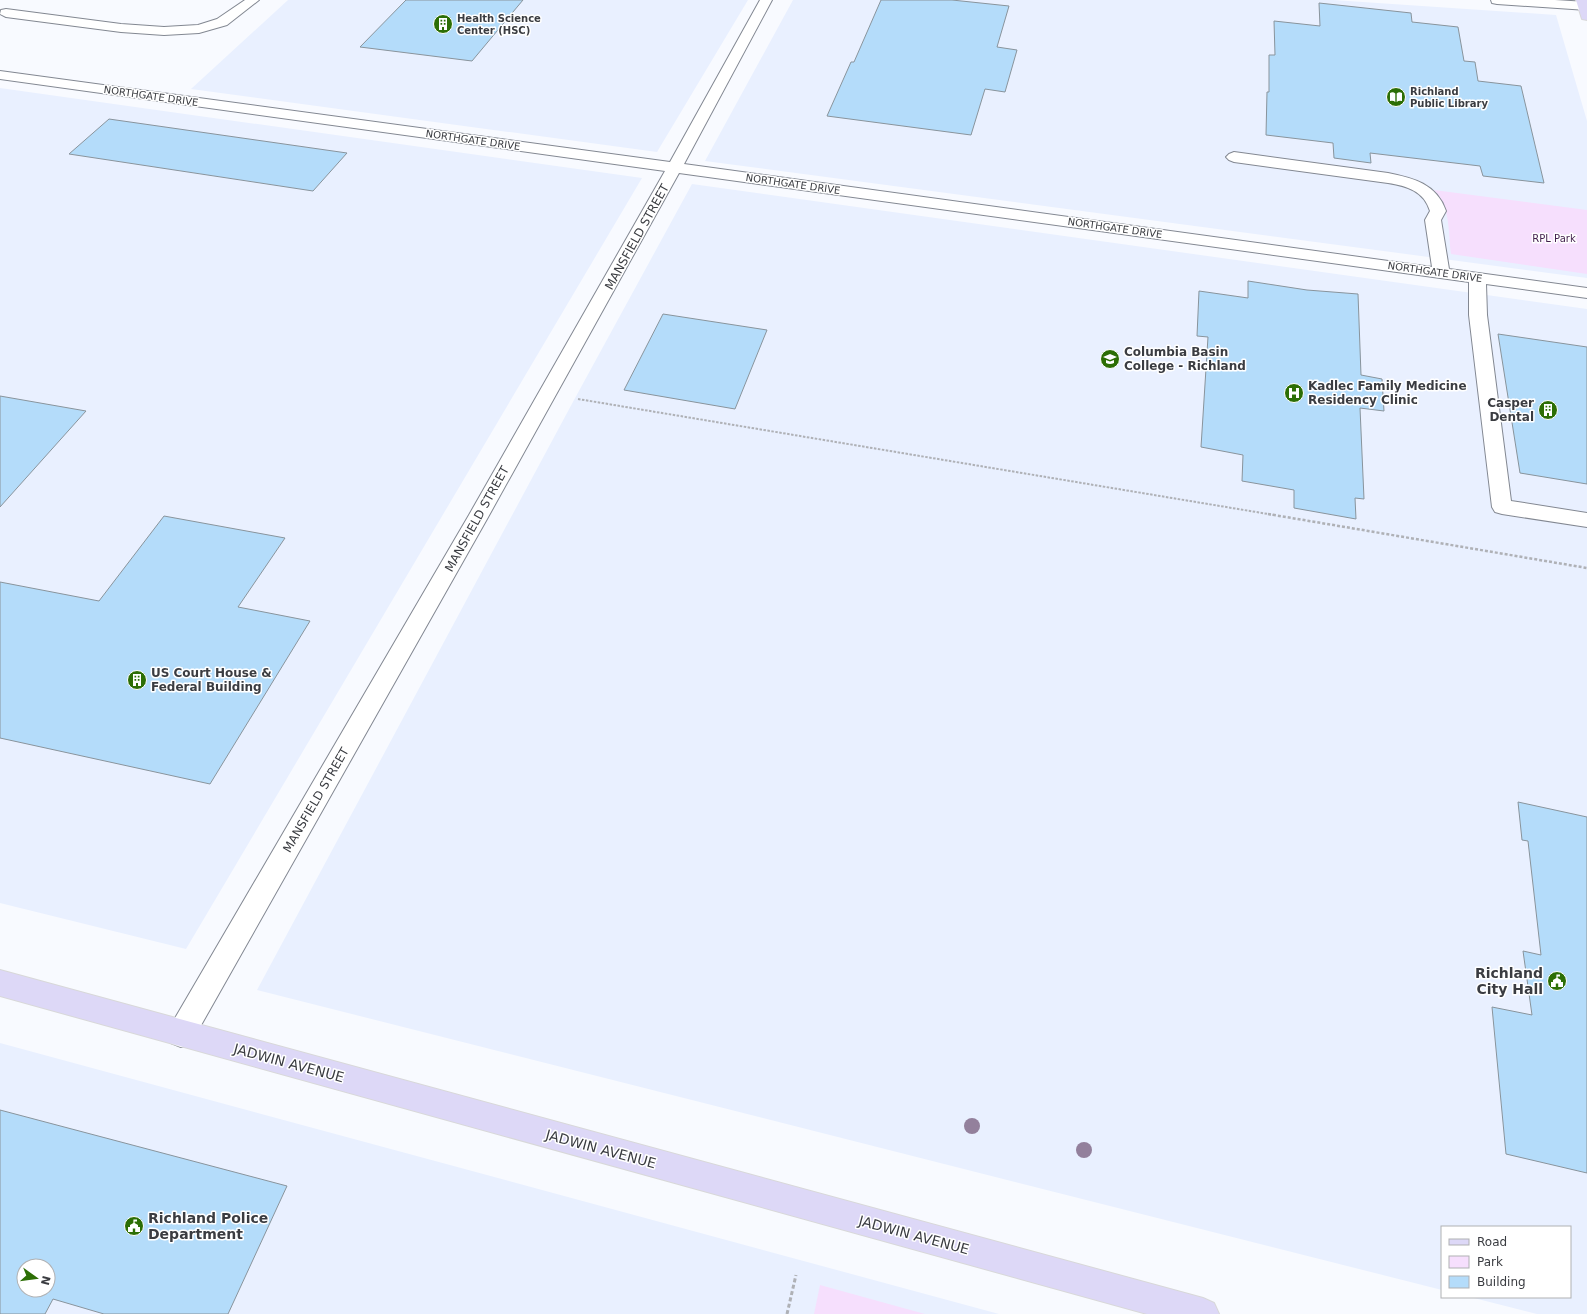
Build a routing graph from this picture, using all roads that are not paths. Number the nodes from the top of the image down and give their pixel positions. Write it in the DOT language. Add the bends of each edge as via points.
graph roads {
  1 [pos="253,0"];
  2 [pos="766,0"];
  3 [pos="1497,0"];
  4 [pos="18,4"];
  5 [pos="1585,7"];
  6 [pos="3,15"];
  7 [pos="0,75"];
  8 [pos="1234,157"];
  9 [pos="676,168"];
  10 [pos="1441,272"];
  11 [pos="1478,278"];
  12 [pos="1587,292"];
  13 [pos="1587,520"];
  14 [pos="0,983"];
  15 [pos="181,1034"];
  16 [pos="1203,1314"];
  1 -- 6 [label="street" via="222,22 199,29 164,31 121,28"];
  2 -- 9 [label="street, MANSFIELD STREET"];
  3 -- 5 [label="street"];
  4 -- 6 [label="street"];
  7 -- 9 [label="street, NORTHGATE DRIVE"];
  8 -- 10 [label="street" via="1399,180 1420,187 1430,193 1436,202 1438,211 1433,220"];
  9 -- 10 [label="street, NORTHGATE DRIVE"];
  9 -- 15 [label="street, MANSFIELD STREET"];
  10 -- 11 [label="street, NORTHGATE DRIVE"];
  11 -- 12 [label="street, NORTHGATE DRIVE"];
  11 -- 13 [label="street" via="1478,315 1502,507"];
  14 -- 15 [label="main road, JADWIN AVENUE"];
  15 -- 16 [label="main road, JADWIN AVENUE"];
}
